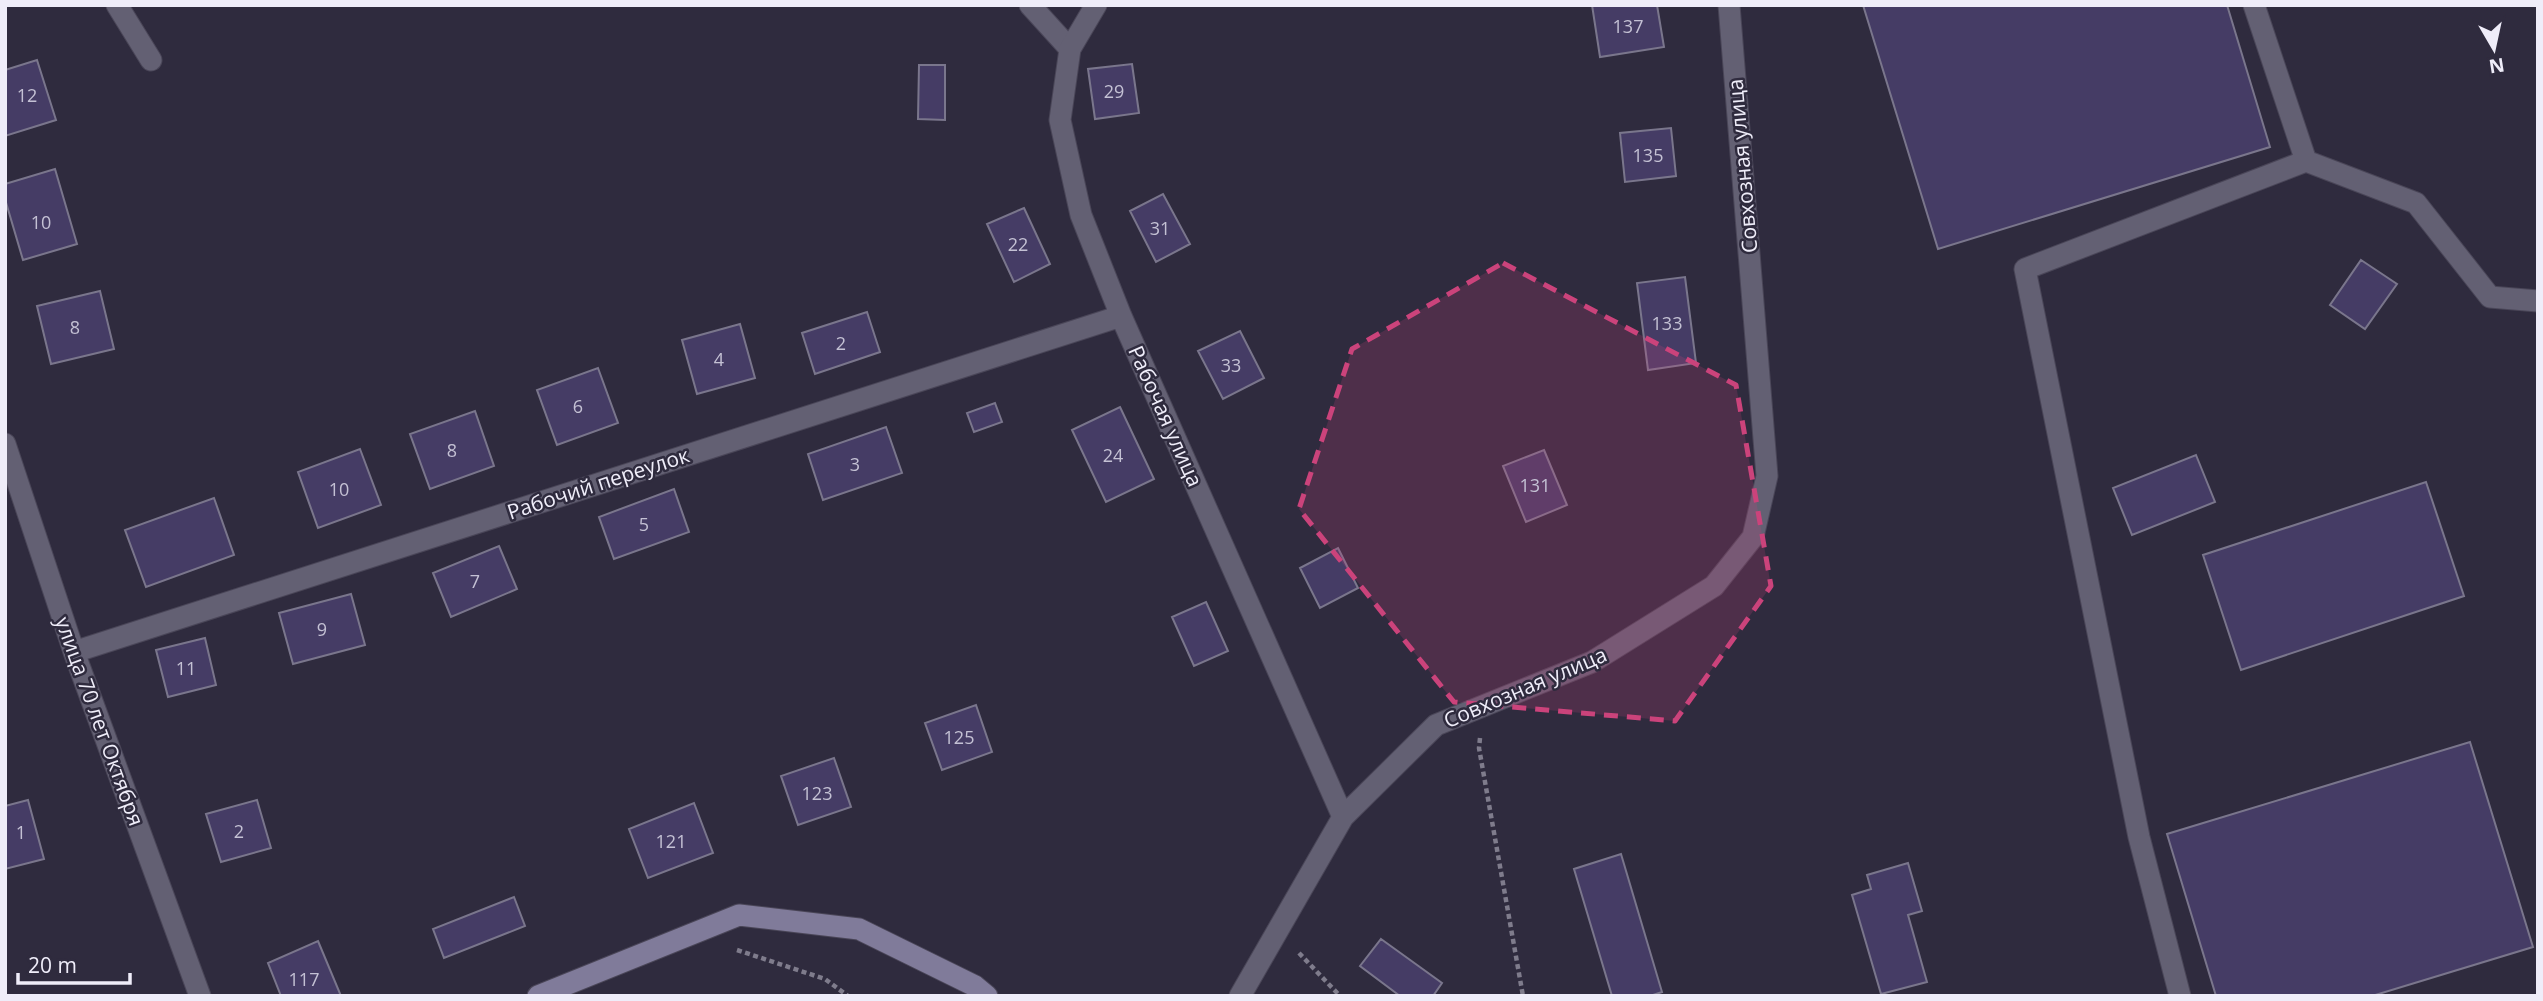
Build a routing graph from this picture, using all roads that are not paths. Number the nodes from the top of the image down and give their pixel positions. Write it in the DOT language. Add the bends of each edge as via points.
graph roads {
  1 [pos="117,5"];
  2 [pos="1030,5"];
  3 [pos="1096,5"];
  4 [pos="1730,5"];
  5 [pos="2254,5"];
  6 [pos="1070,49"];
  7 [pos="151,60"];
  8 [pos="2305,161"];
  9 [pos="2538,301"];
  10 [pos="1121,316"];
  11 [pos="5,444"];
  12 [pos="74,652"];
  13 [pos="1343,817"];
  14 [pos="200,996"];
  15 [pos="538,996"];
  16 [pos="987,996"];
  17 [pos="1240,996"];
  18 [pos="2180,996"];
  1 -- 7 [label="street"];
  2 -- 6 [label="street"];
  3 -- 6 [label="street, Рабочая улица"];
  4 -- 13 [label="street, Совхозная улица" via="1767,476 1753,537 1714,586 1592,662 1436,725"];
  5 -- 8 [label="street"];
  6 -- 10 [label="street, Рабочая улица" via="1060,120 1081,215"];
  8 -- 9 [label="street" via="2416,203 2490,297"];
  8 -- 18 [label="street" via="2025,269 2139,836"];
  10 -- 12 [label="street, Рабочий переулок"];
  10 -- 13 [label="street, Рабочая улица"];
  11 -- 12 [label="street, улица 70 лет Октября"];
  12 -- 14 [label="street, улица 70 лет Октября"];
  13 -- 17 [label="street, Совхозная улица"];
  15 -- 16 [label="street" via="739,915 859,929"];
}
